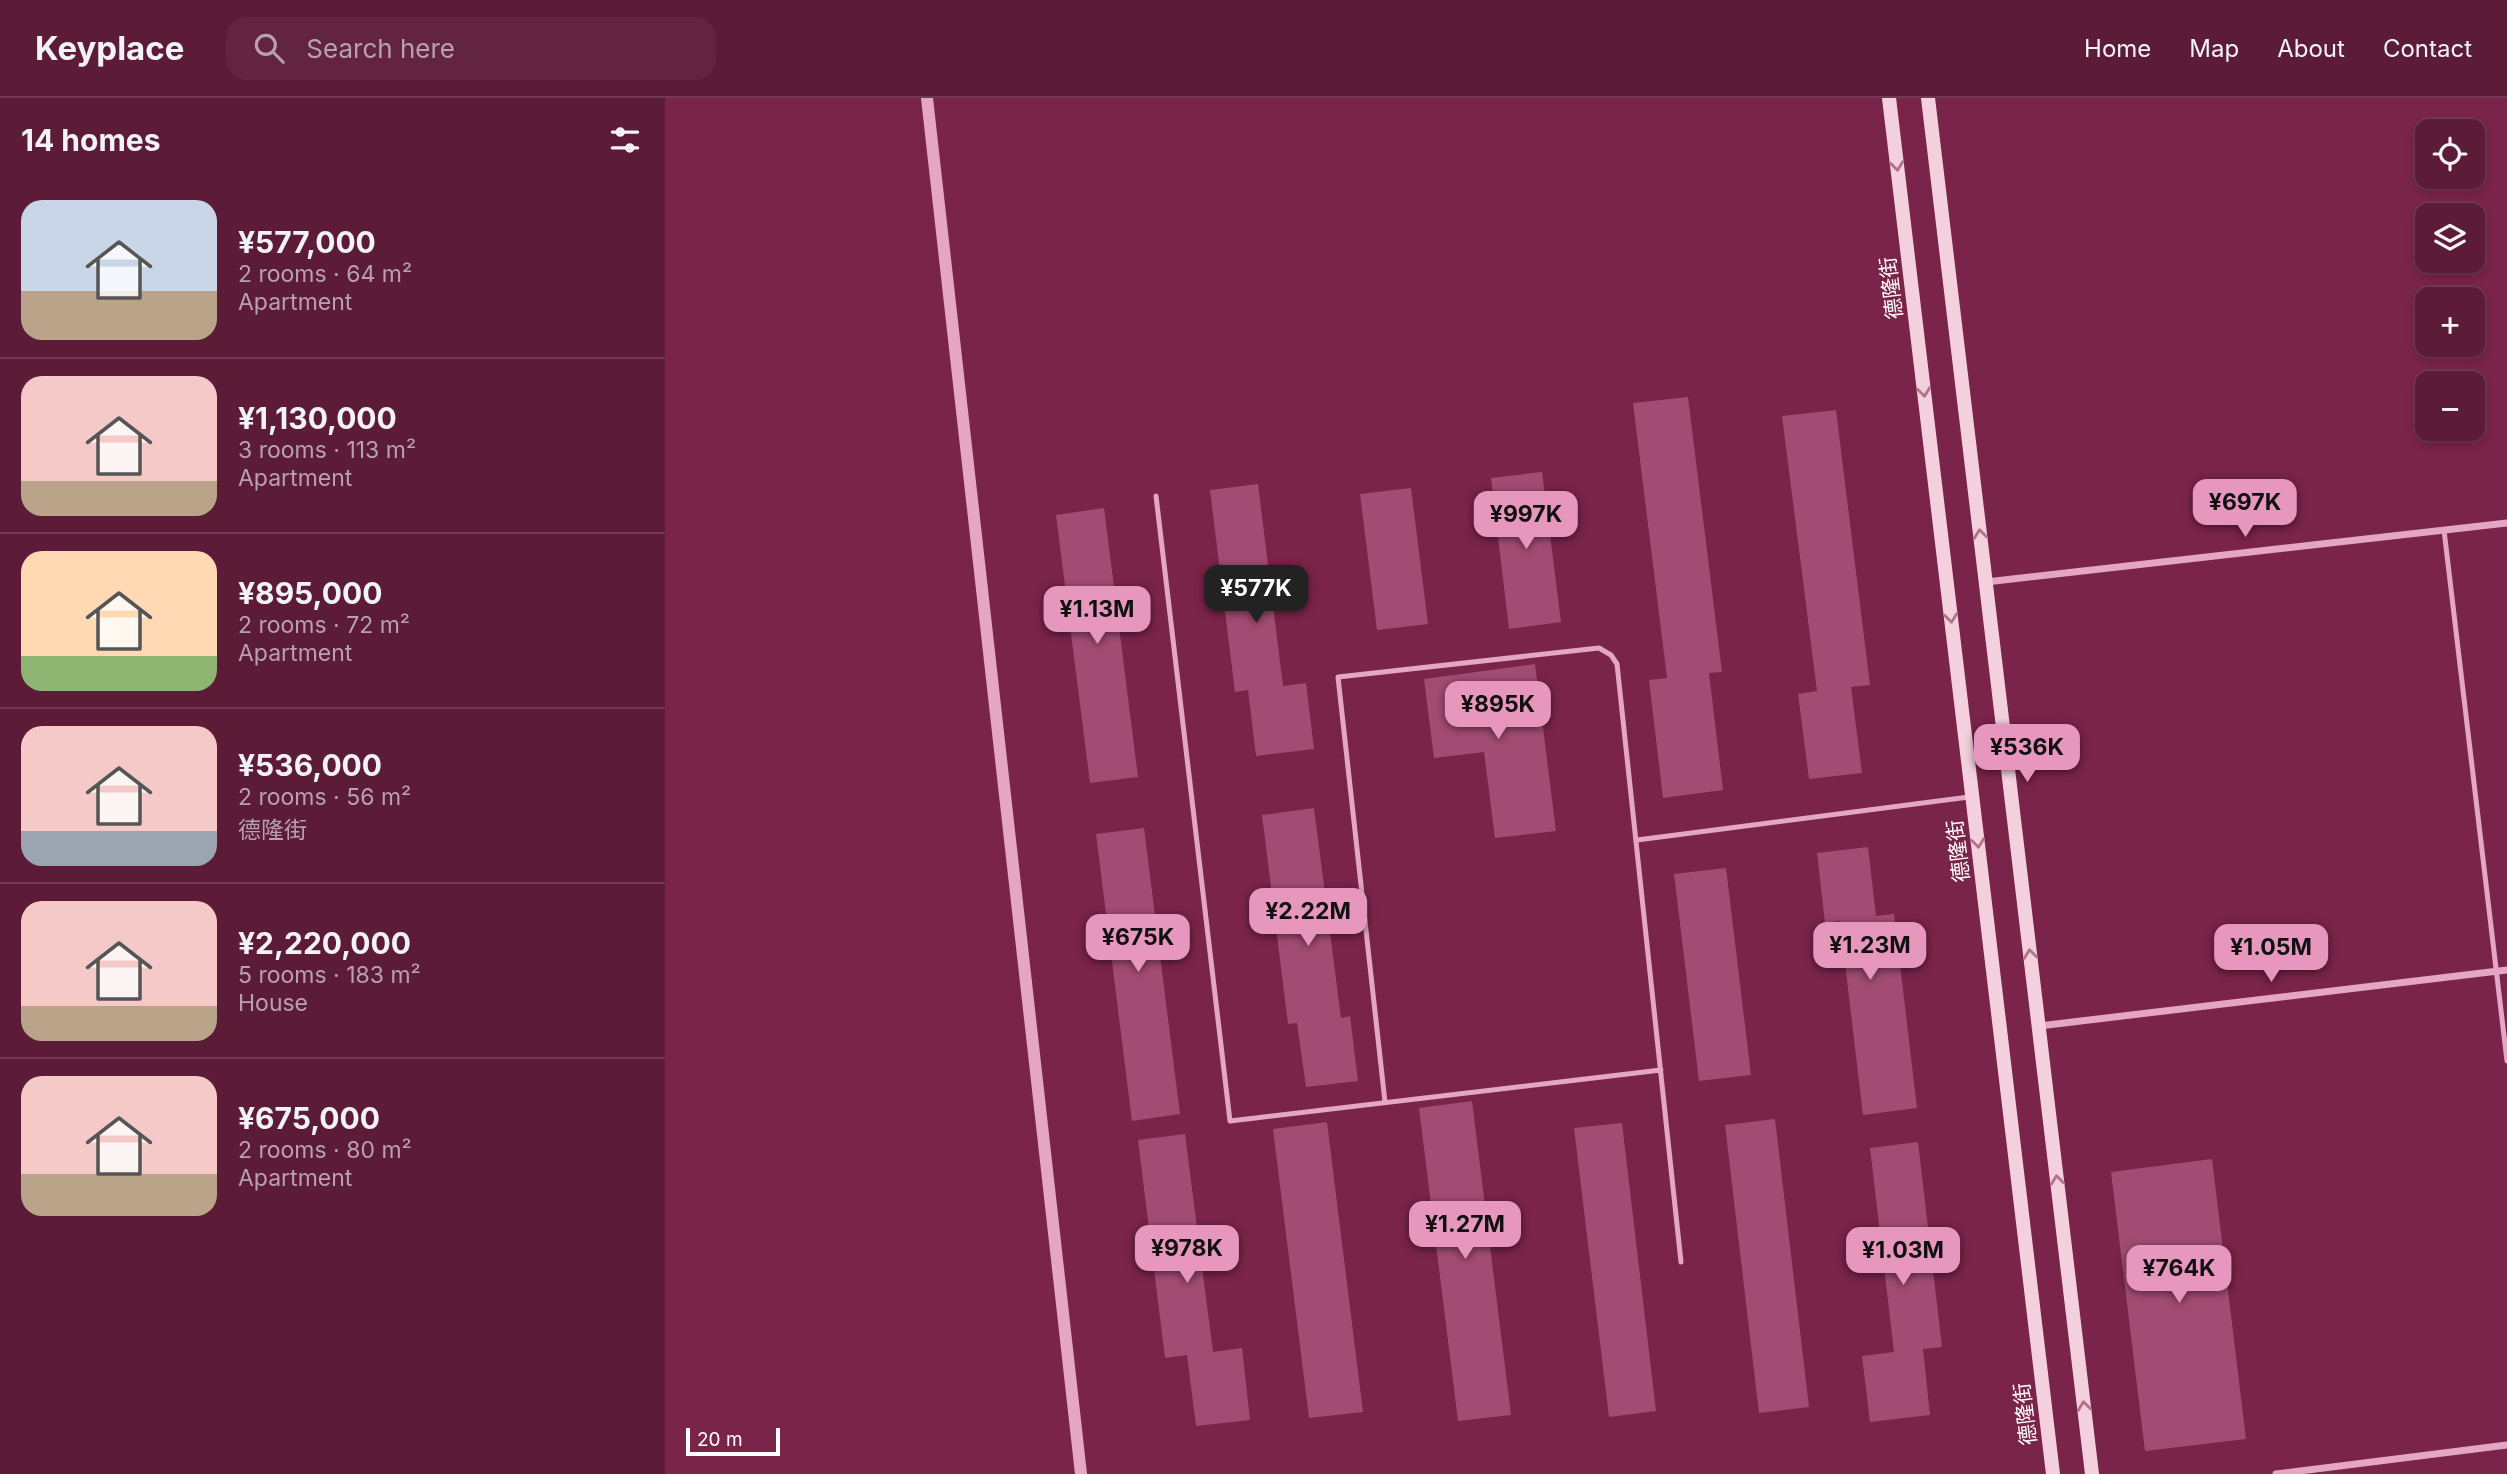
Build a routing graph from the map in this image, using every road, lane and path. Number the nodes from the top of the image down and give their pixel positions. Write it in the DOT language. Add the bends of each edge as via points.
graph roads {
  1 [pos="927,98"];
  2 [pos="1889,98"];
  3 [pos="1929,98"];
  4 [pos="1156,496"];
  5 [pos="2507,523"];
  6 [pos="2444,530"];
  7 [pos="1986,582"];
  8 [pos="1972,797"];
  9 [pos="1637,840"];
  10 [pos="2507,970"];
  11 [pos="2496,971"];
  12 [pos="2039,1026"];
  13 [pos="2507,1061"];
  14 [pos="1661,1070"];
  15 [pos="1385,1102"];
  16 [pos="1681,1262"];
  17 [pos="2507,1445"];
  18 [pos="1081,1474"];
  19 [pos="2053,1474"];
  20 [pos="2092,1474"];
  21 [pos="2276,1474"];
  1 -- 18 [label="street"];
  2 -- 8 [label="main road, 德隆街, one-way"];
  7 -- 3 [label="main road, one-way"];
  4 -- 15 [label="lane" via="1230,1121"];
  5 -- 6 [label="street"];
  6 -- 7 [label="street"];
  6 -- 11 [label="lane"];
  12 -- 7 [label="main road, one-way"];
  8 -- 9 [label="lane"];
  8 -- 19 [label="main road, 德隆街, one-way"];
  9 -- 14 [label="lane"];
  9 -- 15 [label="lane" via="1617,664 1599,648 1338,677"];
  10 -- 11 [label="street"];
  11 -- 12 [label="street"];
  11 -- 13 [label="lane"];
  20 -- 12 [label="main road, one-way"];
  14 -- 15 [label="lane"];
  14 -- 16 [label="lane"];
  17 -- 21 [label="street"];
}
